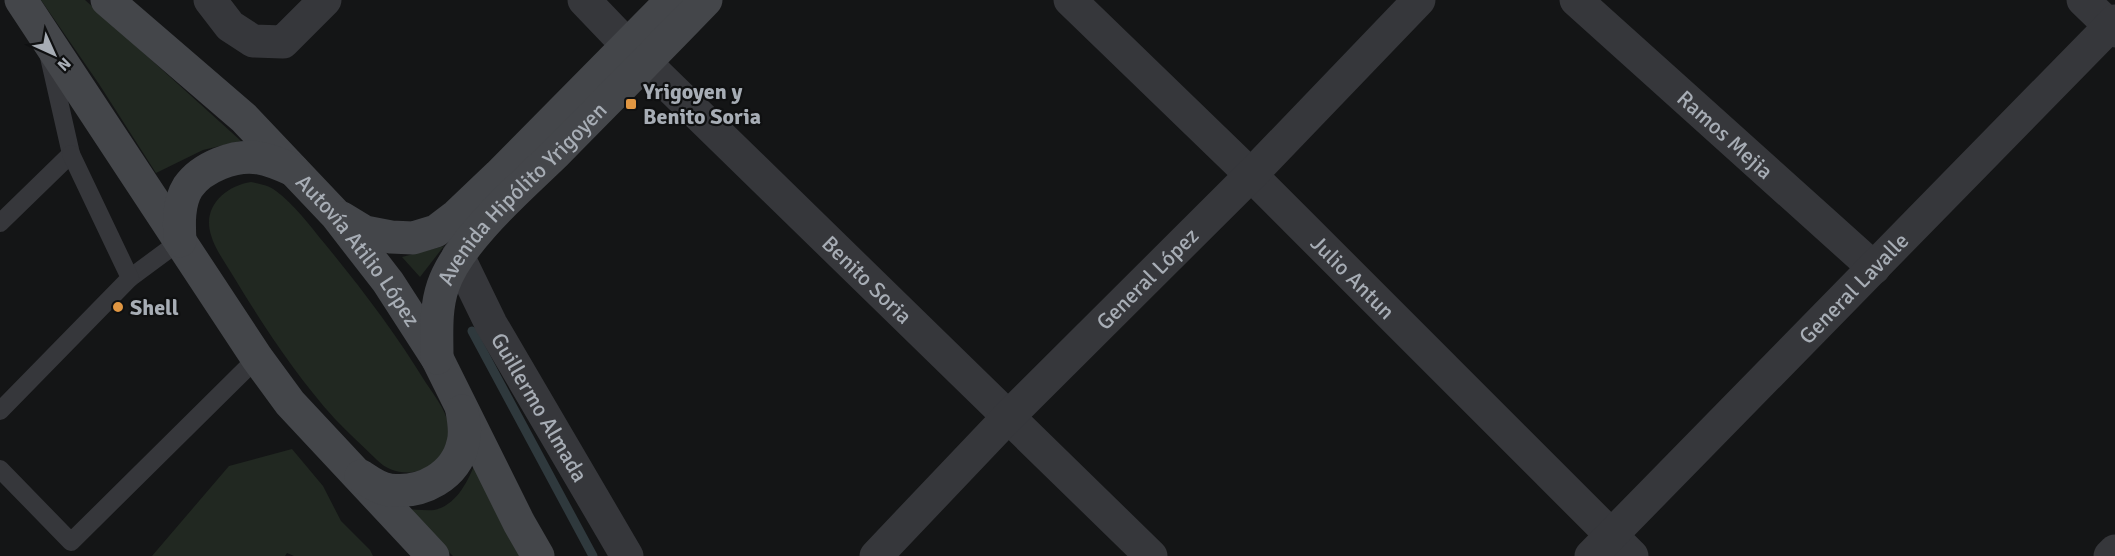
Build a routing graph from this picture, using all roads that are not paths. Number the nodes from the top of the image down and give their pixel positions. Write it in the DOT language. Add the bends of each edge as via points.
graph roads {
  1 [pos="21,0"];
  2 [pos="107,0"];
  3 [pos="210,0"];
  4 [pos="325,0"];
  5 [pos="584,0"];
  6 [pos="672,0"];
  7 [pos="706,0"];
  8 [pos="1070,0"];
  9 [pos="1419,0"];
  10 [pos="1576,0"];
  11 [pos="2083,0"];
  12 [pos="2114,26"];
  13 [pos="43,32"];
  14 [pos="637,54"];
  15 [pos="71,154"];
  16 [pos="298,172"];
  17 [pos="1251,175"];
  18 [pos="336,215"];
  19 [pos="0,223"];
  20 [pos="180,241"];
  21 [pos="458,256"];
  22 [pos="1874,268"];
  23 [pos="130,278"];
  24 [pos="257,358"];
  25 [pos="437,358"];
  26 [pos="462,409"];
  27 [pos="0,411"];
  28 [pos="1008,417"];
  29 [pos="0,469"];
  30 [pos="352,470"];
  31 [pos="1612,549"];
  32 [pos="2115,551"];
  33 [pos="433,556"];
  34 [pos="538,556"];
  35 [pos="627,556"];
  36 [pos="876,556"];
  37 [pos="1151,556"];
  38 [pos="2110,556"];
  1 -- 13 [label="main road"];
  2 -- 16 [label="main road, Autovía Atilio López" via="244,118"];
  3 -- 4 [label="street" via="230,26 253,42 283,42"];
  5 -- 14 [label="street, Benito Soria"];
  6 -- 14 [label="main road, Avenida Hipólito Yrigoyen"];
  7 -- 14 [label="main road, Avenida Hipólito Yrigoyen"];
  8 -- 17 [label="street, Julio Antun"];
  9 -- 17 [label="street, General López"];
  10 -- 22 [label="street, Ramos Mejia"];
  11 -- 12 [label="street"];
  12 -- 22 [label="street, General Lavalle"];
  13 -- 15 [label="lane"];
  13 -- 20 [label="main road"];
  14 -- 18 [label="main road, Avenida Hipólito Yrigoyen" via="436,231 414,238 390,237 365,232"];
  14 -- 21 [label="main road, Avenida Hipólito Yrigoyen"];
  14 -- 28 [label="street, Benito Soria"];
  15 -- 19 [label="lane"];
  15 -- 23 [label="lane"];
  16 -- 18 [label="main road, Autovía Atilio López"];
  16 -- 20 [label="main road" via="257,157 221,163 189,187 178,221"];
  17 -- 28 [label="street, General López"];
  17 -- 31 [label="street, Julio Antun"];
  18 -- 25 [label="main road, Autovía Atilio López" via="388,282"];
  20 -- 23 [label="lane"];
  20 -- 24 [label="main road"];
  21 -- 25 [label="main road, Avenida Hipólito Yrigoyen" via="443,285 437,316"];
  21 -- 35 [label="street, Guillermo Almada" via="492,324"];
  22 -- 31 [label="street, General Lavalle"];
  23 -- 27 [label="lane"];
  24 -- 29 [label="lane" via="71,542"];
  24 -- 30 [label="main road" via="290,404"];
  25 -- 26 [label="main road, Autovía Atilio López"];
  26 -- 30 [label="main road" via="463,446 442,478 406,490 388,490"];
  26 -- 34 [label="main road, Autovía Atilio López"];
  28 -- 36 [label="street, General López"];
  28 -- 37 [label="street, Benito Soria"];
  30 -- 33 [label="main road"];
  32 -- 38 [label="street"];
}
